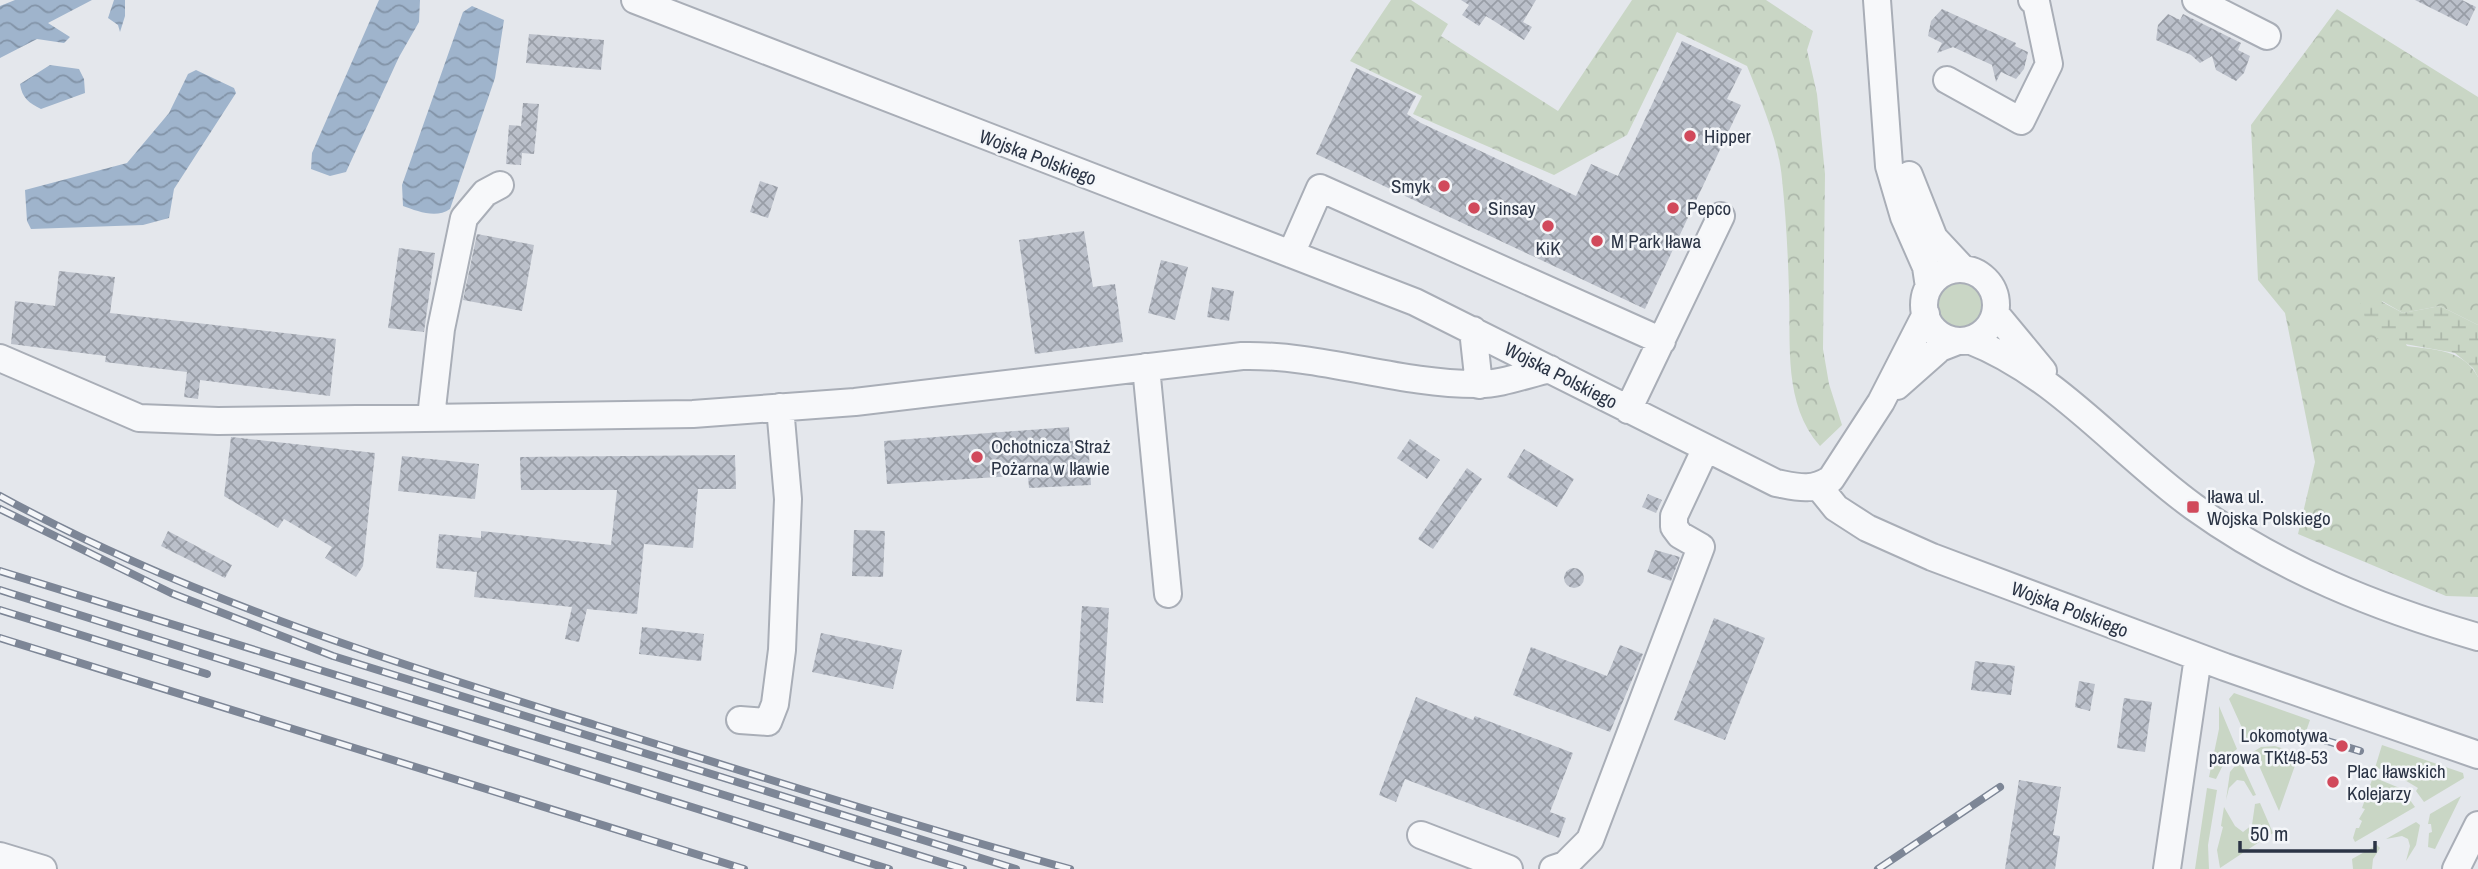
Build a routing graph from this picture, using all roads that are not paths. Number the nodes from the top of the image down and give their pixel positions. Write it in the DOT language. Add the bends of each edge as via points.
graph roads {
  1 [pos="635,0"];
  2 [pos="1877,0"];
  3 [pos="2196,0"];
  4 [pos="2036,1"];
  5 [pos="2267,36"];
  6 [pos="1947,80"];
  7 [pos="1886,108"];
  8 [pos="500,186"];
  9 [pos="1721,216"];
  10 [pos="1291,254"];
  11 [pos="1963,269"];
  12 [pos="1929,287"];
  13 [pos="1995,313"];
  14 [pos="1926,314"];
  15 [pos="1473,330"];
  16 [pos="1964,340"];
  17 [pos="1661,341"];
  18 [pos="0,358"];
  19 [pos="1146,367"];
  20 [pos="1550,369"];
  21 [pos="1479,385"];
  22 [pos="1881,402"];
  23 [pos="780,407"];
  24 [pos="2079,409"];
  25 [pos="1628,410"];
  26 [pos="431,416"];
  27 [pos="1705,450"];
  28 [pos="1819,487"];
  29 [pos="1168,594"];
  30 [pos="2478,637"];
  31 [pos="2198,657"];
  32 [pos="740,720"];
  33 [pos="2478,755"];
  34 [pos="2478,825"];
  35 [pos="1421,835"];
  36 [pos="0,856"];
  37 [pos="43,869"];
  38 [pos="1509,869"];
  39 [pos="1553,869"];
  40 [pos="2167,869"];
  41 [pos="2456,869"];
  1 -- 10 [label="street, Wojska Polskiego"];
  2 -- 7 [label="street"];
  3 -- 5 [label="street"];
  4 -- 6 [label="street" via="2049,64 2021,121"];
  7 -- 11 [label="street" via="1934,238"];
  7 -- 12 [label="street" via="1889,166"];
  8 -- 26 [label="street" via="485,192 464,218 441,329"];
  9 -- 17 [label="street"];
  10 -- 15 [label="street, Wojska Polskiego"];
  10 -- 17 [label="street" via="1320,188"];
  11 -- 12 [label="street" via="1943,273"];
  11 -- 13 [label="street" via="1989,283"];
  12 -- 14 [label="street"];
  13 -- 16 [label="street" via="1986,330"];
  13 -- 24 [label="street"];
  14 -- 16 [label="street" via="1937,332"];
  14 -- 22 [label="street"];
  15 -- 20 [label="street, Wojska Polskiego"];
  15 -- 21 [label="street"];
  16 -- 22 [label="street" via="1940,348"];
  16 -- 24 [label="street" via="2012,362"];
  17 -- 25 [label="street"];
  18 -- 26 [label="street" via="139,418 218,421"];
  19 -- 21 [label="street" via="1283,355 1415,379"];
  19 -- 23 [label="street"];
  19 -- 29 [label="street"];
  20 -- 21 [label="street"];
  20 -- 25 [label="street, Wojska Polskiego"];
  22 -- 28 [label="street" via="1831,480"];
  23 -- 26 [label="street" via="693,414"];
  23 -- 32 [label="street" via="788,499 782,650 768,722"];
  24 -- 30 [label="street" via="2193,506 2278,561 2375,604"];
  25 -- 27 [label="street, Wojska Polskiego"];
  27 -- 28 [label="street, Wojska Polskiego" via="1776,483"];
  27 -- 39 [label="street" via="1674,516 1674,527 1701,547 1685,592 1590,840 1565,865"];
  28 -- 31 [label="street, Wojska Polskiego" via="1836,508 1932,557"];
  31 -- 33 [label="street, Wojska Polskiego"];
  31 -- 40 [label="street"];
  34 -- 41 [label="street"];
  35 -- 38 [label="street"];
  36 -- 37 [label="street"];
}
